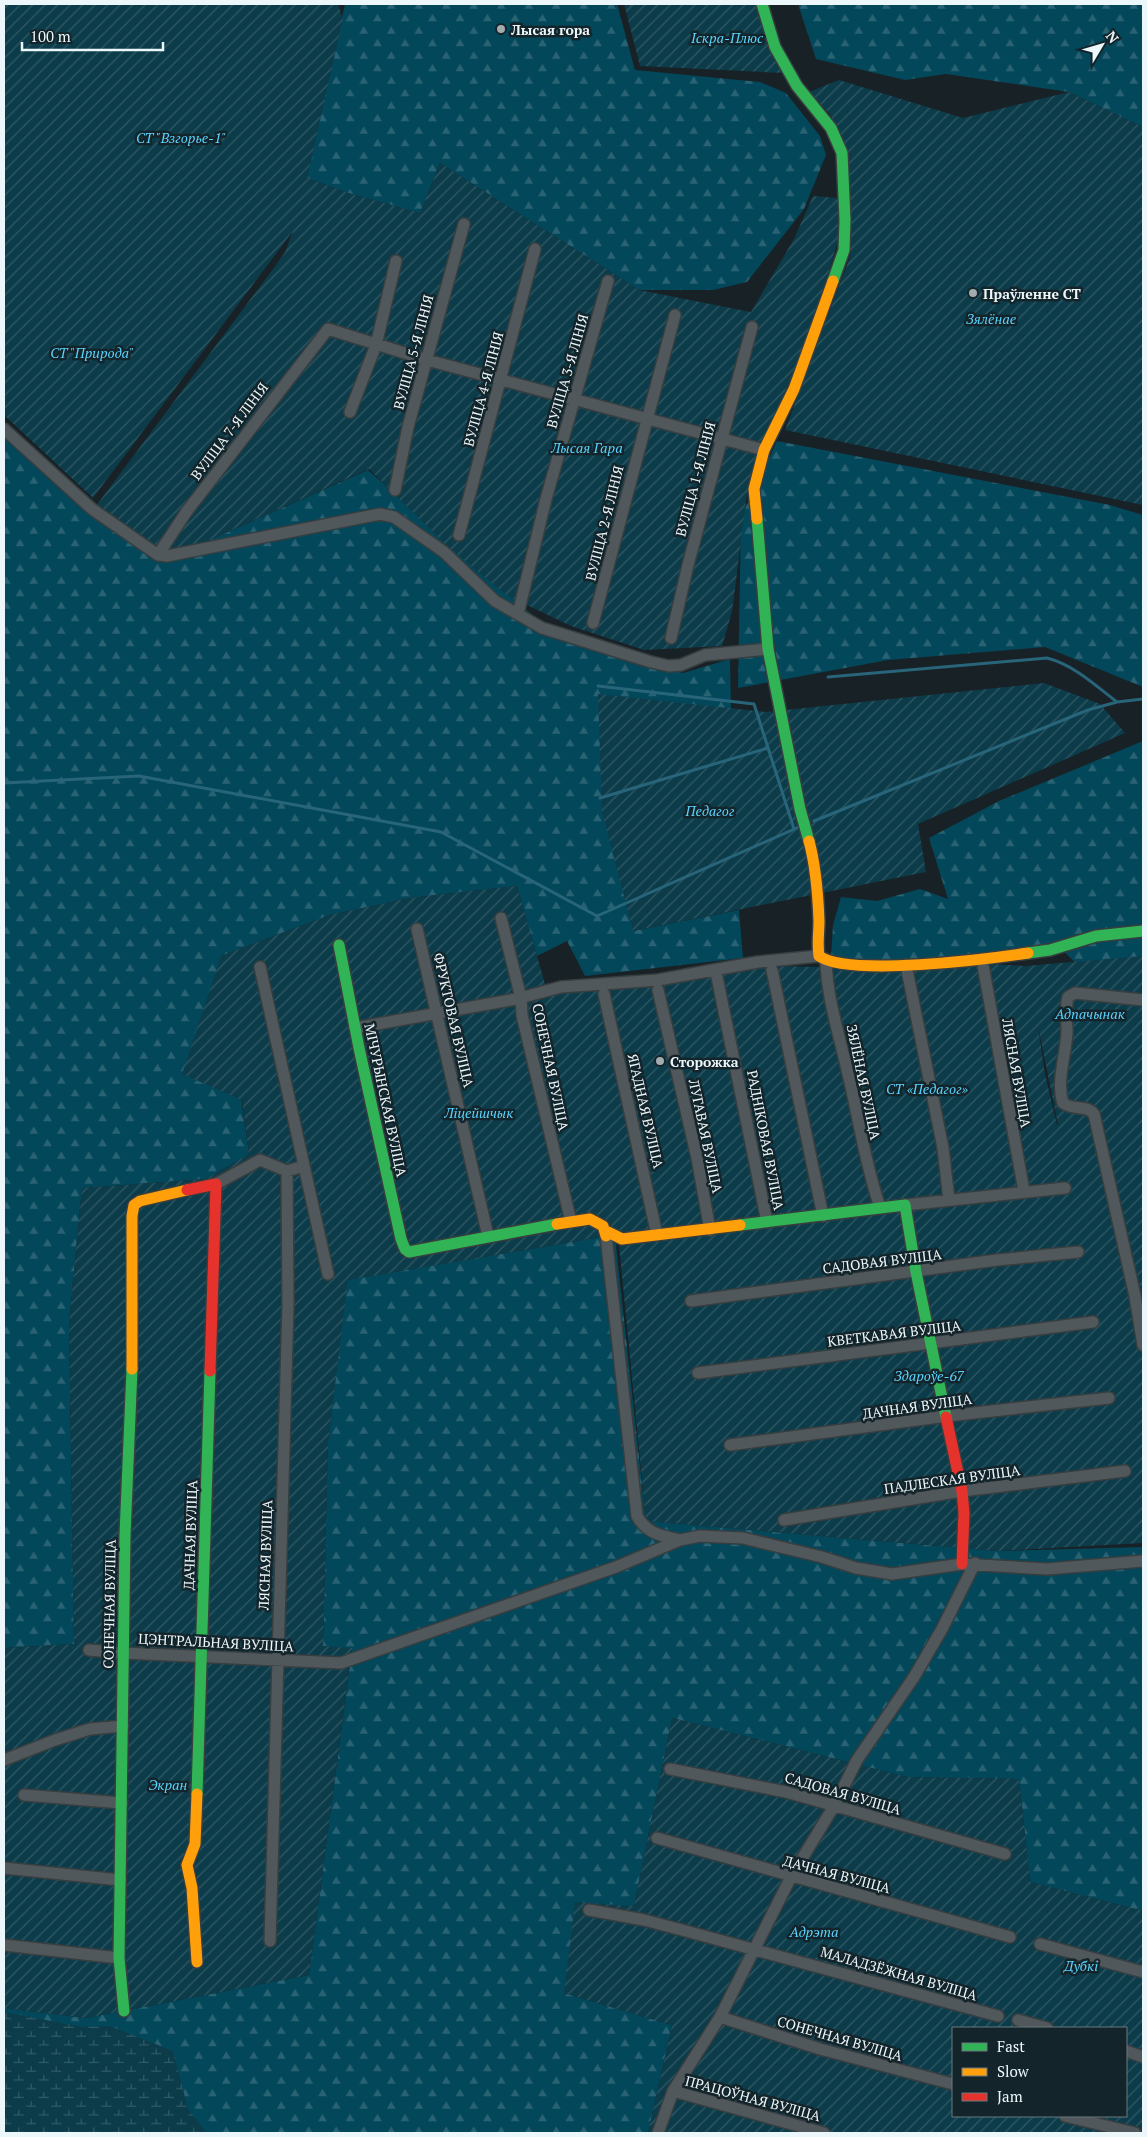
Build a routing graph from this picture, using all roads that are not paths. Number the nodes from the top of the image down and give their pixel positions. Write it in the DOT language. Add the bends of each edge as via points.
graph roads {
  1 [pos="762,4"];
  2 [pos="464,224"];
  3 [pos="535,249"];
  4 [pos="396,261"];
  5 [pos="608,281"];
  6 [pos="675,315"];
  7 [pos="752,327"];
  8 [pos="376,345"];
  9 [pos="427,360"];
  10 [pos="501,379"];
  11 [pos="574,399"];
  12 [pos="350,412"];
  13 [pos="647,419"];
  14 [pos="4,429"];
  15 [pos="721,440"];
  16 [pos="764,450"];
  17 [pos="395,490"];
  18 [pos="459,535"];
  19 [pos="158,555"];
  20 [pos="518,614"];
  21 [pos="593,623"];
  22 [pos="671,638"];
  23 [pos="768,649"];
  24 [pos="501,918"];
  25 [pos="418,928"];
  26 [pos="1143,931"];
  27 [pos="339,945"];
  28 [pos="823,959"];
  29 [pos="982,960"];
  30 [pos="906,965"];
  31 [pos="260,967"];
  32 [pos="772,970"];
  33 [pos="717,976"];
  34 [pos="658,990"];
  35 [pos="604,994"];
  36 [pos="521,998"];
  37 [pos="1143,1000"];
  38 [pos="437,1014"];
  39 [pos="355,1028"];
  40 [pos="304,1166"];
  41 [pos="287,1171"];
  42 [pos="216,1184"];
  43 [pos="1066,1188"];
  44 [pos="1024,1191"];
  45 [pos="950,1200"];
  46 [pos="905,1205"];
  47 [pos="880,1207"];
  48 [pos="824,1216"];
  49 [pos="571,1222"];
  50 [pos="767,1222"];
  51 [pos="710,1230"];
  52 [pos="657,1235"];
  53 [pos="488,1236"];
  54 [pos="606,1236"];
  55 [pos="1078,1252"];
  56 [pos="916,1272"];
  57 [pos="328,1274"];
  58 [pos="691,1301"];
  59 [pos="1093,1322"];
  60 [pos="933,1344"];
  61 [pos="1143,1345"];
  62 [pos="698,1373"];
  63 [pos="1109,1398"];
  64 [pos="947,1416"];
  65 [pos="730,1445"];
  66 [pos="1125,1471"];
  67 [pos="962,1491"];
  68 [pos="784,1520"];
  69 [pos="680,1540"];
  70 [pos="1143,1561"];
  71 [pos="962,1564"];
  72 [pos="975,1564"];
  73 [pos="89,1650"];
  74 [pos="123,1653"];
  75 [pos="202,1656"];
  76 [pos="277,1660"];
  77 [pos="122,1726"];
  78 [pos="4,1760"];
  79 [pos="670,1769"];
  80 [pos="24,1795"];
  81 [pos="122,1803"];
  82 [pos="834,1806"];
  83 [pos="657,1838"];
  84 [pos="1005,1854"];
  85 [pos="4,1868"];
  86 [pos="791,1877"];
  87 [pos="120,1880"];
  88 [pos="589,1910"];
  89 [pos="1010,1937"];
  90 [pos="270,1941"];
  91 [pos="1040,1944"];
  92 [pos="4,1945"];
  93 [pos="756,1949"];
  94 [pos="119,1958"];
  95 [pos="197,1962"];
  96 [pos="1143,1972"];
  97 [pos="124,2011"];
  98 [pos="998,2016"];
  99 [pos="720,2018"];
  100 [pos="1018,2020"];
  101 [pos="1043,2027"];
  102 [pos="1127,2051"];
  103 [pos="1143,2056"];
  104 [pos="952,2084"];
  105 [pos="673,2091"];
  106 [pos="1069,2117"];
  107 [pos="658,2133"];
  108 [pos="824,2133"];
  109 [pos="1135,2133"];
  1 -- 16 [label="street" via="775,47 797,86 831,128 842,153 845,220 844,250 794,389"];
  2 -- 9 [label="street, ВУЛІЦА 5-Я ЛІНІЯ"];
  3 -- 10 [label="street, ВУЛІЦА 4-Я ЛІНІЯ"];
  4 -- 8 [label="street"];
  5 -- 11 [label="street, ВУЛІЦА 3-Я ЛІНІЯ"];
  6 -- 13 [label="street, ВУЛІЦА 2-Я ЛІНІЯ"];
  7 -- 15 [label="street, ВУЛІЦА 1-Я ЛІНІЯ"];
  8 -- 9 [label="street"];
  8 -- 12 [label="street"];
  8 -- 19 [label="street, ВУЛІЦА 7-Я ЛІНІЯ" via="328,329 187,510"];
  9 -- 10 [label="street"];
  9 -- 17 [label="street, ВУЛІЦА 5-Я ЛІНІЯ"];
  10 -- 11 [label="street"];
  10 -- 18 [label="street, ВУЛІЦА 4-Я ЛІНІЯ"];
  11 -- 13 [label="street"];
  11 -- 20 [label="street, ВУЛІЦА 3-Я ЛІНІЯ"];
  13 -- 15 [label="street"];
  13 -- 21 [label="street, ВУЛІЦА 2-Я ЛІНІЯ"];
  14 -- 19 [label="street" via="92,508"];
  15 -- 16 [label="street"];
  15 -- 22 [label="street, ВУЛІЦА 1-Я ЛІНІЯ"];
  16 -- 23 [label="street" via="754,489"];
  19 -- 20 [label="street" via="167,556 380,514 394,517 444,552 495,601"];
  20 -- 23 [label="street" via="542,628 669,666 681,665 705,655"];
  23 -- 28 [label="street" via="811,850 818,895 817,945"];
  24 -- 36 [label="street, СОНЕЧНАЯ ВУЛІЦА"];
  25 -- 38 [label="street, ФРУКТОВАЯ ВУЛІЦА"];
  26 -- 29 [label="street" via="1096,936 1050,950"];
  27 -- 39 [label="street, МІЧУРЫНСКАЯ ВУЛІЦА"];
  28 -- 30 [label="street" via="861,967"];
  28 -- 36 [label="street" via="758,962 658,980 561,987"];
  28 -- 47 [label="street, ЗЯЛЁНАЯ ВУЛІЦА" via="864,1154"];
  29 -- 30 [label="street"];
  29 -- 44 [label="street, ЛЯСНАЯ ВУЛІЦА"];
  30 -- 45 [label="street" via="943,1148"];
  31 -- 40 [label="street"];
  32 -- 48 [label="street"];
  33 -- 50 [label="street, РАДНІКОВАЯ ВУЛІЦА"];
  34 -- 51 [label="street, ЛУГАВАЯ ВУЛІЦА" via="697,1158"];
  35 -- 52 [label="street, ЯГАДНАЯ ВУЛІЦА"];
  36 -- 38 [label="street"];
  36 -- 49 [label="street, СОНЕЧНАЯ ВУЛІЦА" via="522,1014"];
  37 -- 61 [label="street" via="1075,993 1068,997 1062,1098 1067,1106 1088,1109 1094,1114"];
  38 -- 39 [label="street"];
  38 -- 53 [label="street, ФРУКТОВАЯ ВУЛІЦА"];
  39 -- 53 [label="street, МІЧУРЫНСКАЯ ВУЛІЦА" via="405,1249 415,1252"];
  40 -- 41 [label="street"];
  40 -- 57 [label="street"];
  41 -- 42 [label="street" via="260,1160"];
  41 -- 76 [label="street, ЛЯСНАЯ ВУЛІЦА" via="288,1305"];
  42 -- 74 [label="street, СОНЕЧНАЯ ВУЛІЦА" via="134,1205"];
  42 -- 75 [label="street, ДАЧНАЯ ВУЛІЦА"];
  43 -- 44 [label="street"];
  44 -- 45 [label="street"];
  45 -- 46 [label="street"];
  46 -- 47 [label="street"];
  46 -- 56 [label="street"];
  47 -- 48 [label="street"];
  48 -- 50 [label="street"];
  49 -- 53 [label="street"];
  49 -- 54 [label="street" via="590,1219 603,1226"];
  50 -- 51 [label="street"];
  51 -- 52 [label="street"];
  52 -- 54 [label="street" via="622,1238 608,1232"];
  54 -- 69 [label="street" via="638,1516 652,1533"];
  55 -- 56 [label="street, САДОВАЯ ВУЛІЦА"];
  56 -- 58 [label="street, САДОВАЯ ВУЛІЦА"];
  56 -- 60 [label="street"];
  59 -- 60 [label="street, КВЕТКАВАЯ ВУЛІЦА"];
  60 -- 62 [label="street, КВЕТКАВАЯ ВУЛІЦА"];
  60 -- 64 [label="street"];
  63 -- 64 [label="street, ДАЧНАЯ ВУЛІЦА"];
  64 -- 65 [label="street, ДАЧНАЯ ВУЛІЦА"];
  64 -- 67 [label="street"];
  66 -- 67 [label="street, ПАДЛЕСКАЯ ВУЛІЦА"];
  67 -- 68 [label="street, ПАДЛЕСКАЯ ВУЛІЦА"];
  67 -- 71 [label="street"];
  69 -- 71 [label="street" via="700,1536 743,1538 856,1568 892,1574"];
  69 -- 76 [label="street, ЦЭНТРАЛЬНАЯ ВУЛІЦА" via="616,1567 341,1663"];
  70 -- 72 [label="street" via="1047,1569"];
  71 -- 72 [label="street"];
  72 -- 82 [label="street" via="942,1630 857,1760"];
  73 -- 74 [label="street, ЦЭНТРАЛЬНАЯ ВУЛІЦА"];
  74 -- 75 [label="street, ЦЭНТРАЛЬНАЯ ВУЛІЦА"];
  74 -- 77 [label="street, СОНЕЧНАЯ ВУЛІЦА"];
  75 -- 76 [label="street, ЦЭНТРАЛЬНАЯ ВУЛІЦА"];
  75 -- 95 [label="street, ДАЧНАЯ ВУЛІЦА" via="196,1844 187,1865 192,1888"];
  76 -- 90 [label="street, ЛЯСНАЯ ВУЛІЦА"];
  77 -- 78 [label="street" via="90,1729"];
  77 -- 81 [label="street, СОНЕЧНАЯ ВУЛІЦА"];
  79 -- 82 [label="street, САДОВАЯ ВУЛІЦА" via="786,1792"];
  80 -- 81 [label="street"];
  81 -- 87 [label="street, СОНЕЧНАЯ ВУЛІЦА"];
  82 -- 84 [label="street, САДОВАЯ ВУЛІЦА"];
  82 -- 86 [label="street"];
  83 -- 86 [label="street, ДАЧНАЯ ВУЛІЦА"];
  85 -- 87 [label="street"];
  86 -- 89 [label="street, ДАЧНАЯ ВУЛІЦА"];
  86 -- 93 [label="street"];
  87 -- 94 [label="street, СОНЕЧНАЯ ВУЛІЦА"];
  88 -- 93 [label="street, МАЛАДЗЁЖНАЯ ВУЛІЦА" via="644,1920"];
  91 -- 96 [label="street"];
  92 -- 94 [label="street"];
  93 -- 98 [label="street, МАЛАДЗЁЖНАЯ ВУЛІЦА"];
  93 -- 99 [label="street"];
  94 -- 97 [label="street, СОНЕЧНАЯ ВУЛІЦА"];
  99 -- 104 [label="street, СОНЕЧНАЯ ВУЛІЦА" via="820,2049"];
  99 -- 105 [label="street"];
  100 -- 101 [label="street"];
  102 -- 103 [label="street"];
  105 -- 107 [label="street"];
  105 -- 108 [label="street, ПРАЦОЎНАЯ ВУЛІЦА"];
  106 -- 109 [label="street"];
}
